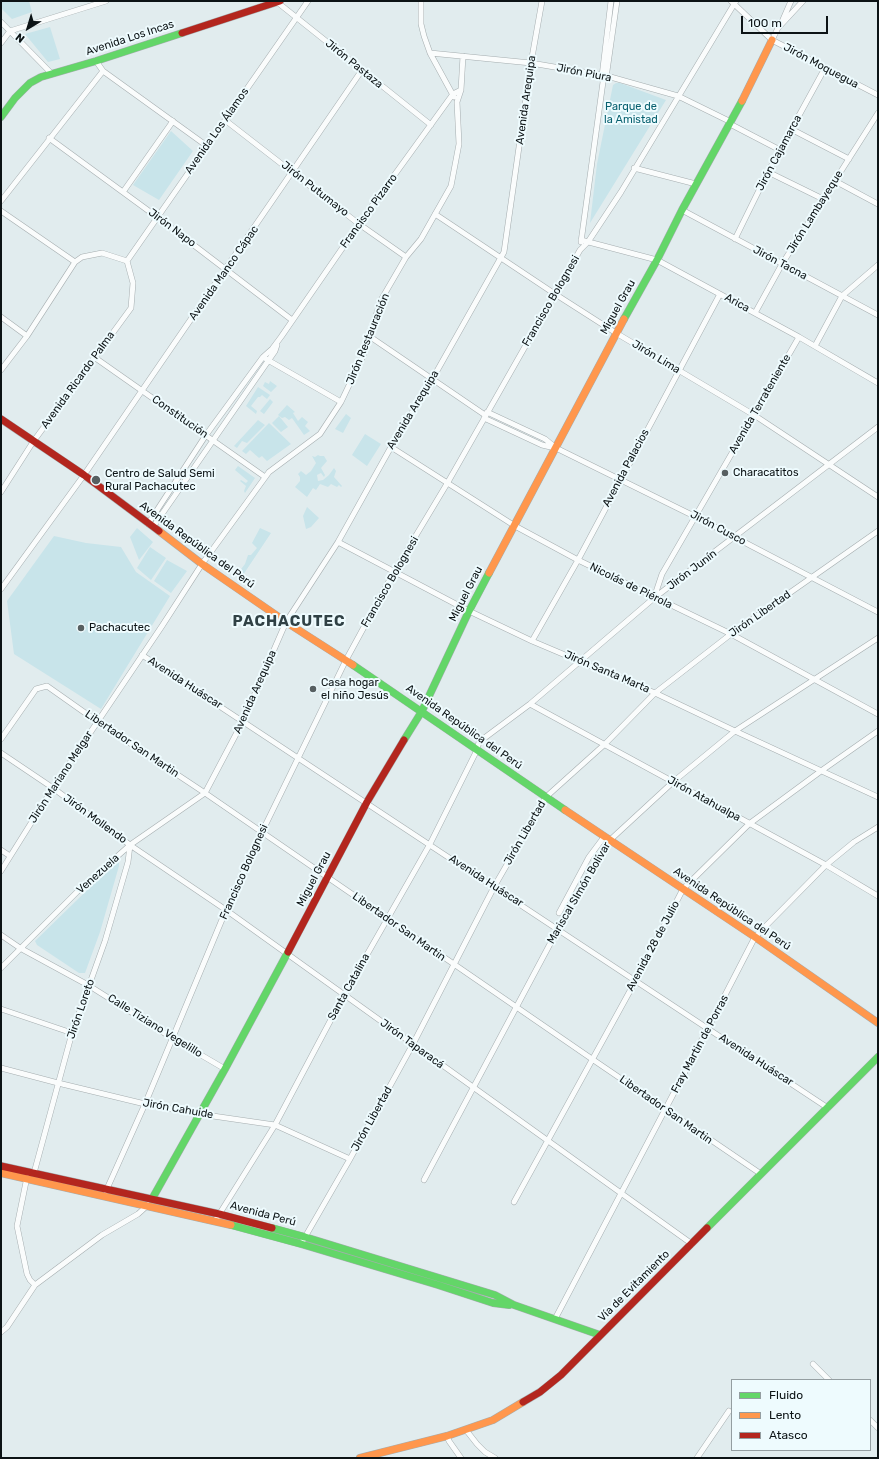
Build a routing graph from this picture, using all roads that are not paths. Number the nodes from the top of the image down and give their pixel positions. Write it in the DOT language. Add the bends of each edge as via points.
graph roads {
  1 [pos="106,1"];
  2 [pos="308,1"];
  3 [pos="421,1"];
  4 [pos="542,1"];
  5 [pos="611,1"];
  6 [pos="617,1"];
  7 [pos="791,1"];
  8 [pos="803,1"];
  9 [pos="279,2"];
  10 [pos="733,2"];
  11 [pos="264,4"];
  12 [pos="296,18"];
  13 [pos="1,22"];
  14 [pos="778,28"];
  15 [pos="10,31"];
  16 [pos="772,40"];
  17 [pos="1,43"];
  18 [pos="430,53"];
  19 [pos="462,56"];
  20 [pos="96,61"];
  21 [pos="531,63"];
  22 [pos="824,68"];
  23 [pos="362,70"];
  24 [pos="103,71"];
  25 [pos="51,73"];
  26 [pos="604,76"];
  27 [pos="461,90"];
  28 [pos="453,94"];
  29 [pos="878,95"];
  30 [pos="678,96"];
  31 [pos="457,102"];
  32 [pos="878,113"];
  33 [pos="1,117"];
  34 [pos="225,120"];
  35 [pos="173,121"];
  36 [pos="730,123"];
  37 [pos="431,125"];
  38 [pos="791,129"];
  39 [pos="49,138"];
  40 [pos="207,146"];
  41 [pos="780,150"];
  42 [pos="849,159"];
  43 [pos="634,168"];
  44 [pos="293,172"];
  45 [pos="768,172"];
  46 [pos="835,181"];
  47 [pos="696,184"];
  48 [pos="123,192"];
  49 [pos="823,199"];
  50 [pos="1,201"];
  51 [pos="878,204"];
  52 [pos="682,210"];
  53 [pos="1,211"];
  54 [pos="435,214"];
  55 [pos="157,217"];
  56 [pos="359,224"];
  57 [pos="735,239"];
  58 [pos="581,240"];
  59 [pos="588,242"];
  60 [pos="580,250"];
  61 [pos="406,257"];
  62 [pos="502,258"];
  63 [pos="657,260"];
  64 [pos="127,261"];
  65 [pos="74,262"];
  66 [pos="782,264"];
  67 [pos="878,265"];
  68 [pos="226,270"];
  69 [pos="555,294"];
  70 [pos="720,294"];
  71 [pos="842,296"];
  72 [pos="755,313"];
  73 [pos="878,315"];
  74 [pos="1,317"];
  75 [pos="292,320"];
  76 [pos="616,333"];
  77 [pos="27,336"];
  78 [pos="370,336"];
  79 [pos="281,337"];
  80 [pos="799,337"];
  81 [pos="815,346"];
  82 [pos="94,357"];
  83 [pos="263,357"];
  84 [pos="268,360"];
  85 [pos="1,370"];
  86 [pos="679,370"];
  87 [pos="433,378"];
  88 [pos="878,383"];
  89 [pos="142,391"];
  90 [pos="341,402"];
  91 [pos="485,415"];
  92 [pos="754,415"];
  93 [pos="1,419"];
  94 [pos="878,427"];
  95 [pos="206,435"];
  96 [pos="213,441"];
  97 [pos="33,442"];
  98 [pos="391,447"];
  99 [pos="556,448"];
  100 [pos="830,464"];
  101 [pos="84,475"];
  102 [pos="265,477"];
  103 [pos="620,479"];
  104 [pos="448,482"];
  105 [pos="1,492"];
  106 [pos="878,497"];
  107 [pos="696,516"];
  108 [pos="151,526"];
  109 [pos="515,526"];
  110 [pos="878,531"];
  111 [pos="735,538"];
  112 [pos="338,542"];
  113 [pos="578,560"];
  114 [pos="202,564"];
  115 [pos="394,572"];
  116 [pos="813,578"];
  117 [pos="1,589"];
  118 [pos="654,598"];
  119 [pos="470,610"];
  120 [pos="878,612"];
  121 [pos="286,622"];
  122 [pos="731,634"];
  123 [pos="878,638"];
  124 [pos="532,641"];
  125 [pos="142,655"];
  126 [pos="346,660"];
  127 [pos="581,661"];
  128 [pos="815,680"];
  129 [pos="655,692"];
  130 [pos="530,704"];
  131 [pos="422,711"];
  132 [pos="878,714"];
  133 [pos="243,721"];
  134 [pos="98,722"];
  135 [pos="878,731"];
  136 [pos="735,732"];
  137 [pos="1,739"];
  138 [pos="605,744"];
  139 [pos="477,750"];
  140 [pos="1,753"];
  141 [pos="298,757"];
  142 [pos="821,771"];
  143 [pos="673,782"];
  144 [pos="53,788"];
  145 [pos="205,792"];
  146 [pos="878,797"];
  147 [pos="546,798"];
  148 [pos="366,802"];
  149 [pos="749,824"];
  150 [pos="878,827"];
  151 [pos="262,832"];
  152 [pos="606,839"];
  153 [pos="430,844"];
  154 [pos="130,845"];
  155 [pos="1,850"];
  156 [pos="10,856"];
  157 [pos="826,865"];
  158 [pos="1,871"];
  159 [pos="328,877"];
  160 [pos="494,887"];
  161 [pos="683,890"];
  162 [pos="878,896"];
  163 [pos="226,910"];
  164 [pos="559,913"];
  165 [pos="388,918"];
  166 [pos="558,929"];
  167 [pos="1,936"];
  168 [pos="755,937"];
  169 [pos="20,948"];
  170 [pos="286,953"];
  171 [pos="453,964"];
  172 [pos="1,968"];
  173 [pos="636,980"];
  174 [pos="88,985"];
  175 [pos="344,995"];
  176 [pos="516,1007"];
  177 [pos="1,1009"];
  178 [pos="878,1023"];
  179 [pos="708,1028"];
  180 [pos="72,1033"];
  181 [pos="172,1038"];
  182 [pos="413,1044"];
  183 [pos="878,1057"];
  184 [pos="592,1060"];
  185 [pos="1,1068"];
  186 [pos="225,1069"];
  187 [pos="58,1083"];
  188 [pos="473,1088"];
  189 [pos="145,1104"];
  190 [pos="828,1108"];
  191 [pos="666,1109"];
  192 [pos="199,1114"];
  193 [pos="275,1125"];
  194 [pos="548,1141"];
  195 [pos="350,1159"];
  196 [pos="1,1166"];
  197 [pos="1,1173"];
  198 [pos="30,1174"];
  199 [pos="761,1174"];
  200 [pos="424,1180"];
  201 [pos="105,1193"];
  202 [pos="621,1193"];
  203 [pos="514,1202"];
  204 [pos="150,1203"];
  205 [pos="217,1217"];
  206 [pos="305,1237"];
  207 [pos="301,1244"];
  208 [pos="692,1244"];
  209 [pos="35,1285"];
  210 [pos="514,1305"];
  211 [pos="555,1319"];
  212 [pos="1,1332"];
  213 [pos="600,1336"];
  214 [pos="813,1364"];
  215 [pos="828,1379"];
  216 [pos="729,1411"];
  217 [pos="466,1430"];
  218 [pos="447,1436"];
  219 [pos="360,1458"];
  220 [pos="461,1458"];
  221 [pos="495,1458"];
  222 [pos="697,1458"];
  1 -- 15 [label="street"];
  2 -- 12 [label="street, Avenida Los Álamos"];
  3 -- 18 [label="street, Jirón Restauración" via="421,24"];
  4 -- 21 [label="street, Avenida Arequipa"];
  5 -- 26 [label="street"];
  6 -- 26 [label="street"];
  7 -- 14 [label="street"];
  8 -- 14 [label="street, Miguel Grau"];
  9 -- 11 [label="main road, Avenida Los Incas"];
  9 -- 12 [label="street, Jirón Pastaza"];
  10 -- 16 [label="street, Jirón Moquegua"];
  10 -- 30 [label="street, Francisco Bolognesi"];
  11 -- 20 [label="main road, Avenida Los Incas"];
  12 -- 23 [label="street, Jirón Pastaza"];
  12 -- 34 [label="street, Avenida Los Álamos"];
  13 -- 15 [label="street"];
  14 -- 16 [label="street, Miguel Grau"];
  15 -- 17 [label="street"];
  15 -- 25 [label="street"];
  16 -- 22 [label="street, Jirón Moquegua"];
  16 -- 36 [label="main road, Miguel Grau"];
  18 -- 19 [label="street, Jirón Piura"];
  18 -- 28 [label="street, Jirón Restauración"];
  19 -- 21 [label="street, Jirón Piura"];
  19 -- 27 [label="street, Jirón Restauración"];
  20 -- 24 [label="street"];
  20 -- 25 [label="main road, Avenida Los Incas"];
  21 -- 26 [label="street, Jirón Piura"];
  21 -- 62 [label="street, Avenida Arequipa"];
  22 -- 29 [label="street, Jirón Moquegua"];
  22 -- 38 [label="street, Jirón Cajamarca"];
  23 -- 37 [label="street, Jirón Pastaza"];
  23 -- 44 [label="street, Avenida Manco Cápac"];
  24 -- 35 [label="street"];
  24 -- 39 [label="street"];
  25 -- 33 [label="main road, Avenida Los Incas" via="30,83"];
  26 -- 30 [label="street, Jirón Piura"];
  26 -- 58 [label="street"];
  27 -- 28 [label="street, Francisco Pizarro"];
  27 -- 31 [label="street, Jirón Restauración"];
  28 -- 31 [label="street, Jirón Restauración"];
  28 -- 37 [label="street, Francisco Pizarro"];
  30 -- 36 [label="street, Jirón Piura"];
  30 -- 43 [label="street, Francisco Bolognesi"];
  31 -- 54 [label="street, Jirón Restauración" via="459,144 451,186"];
  32 -- 42 [label="street, Jirón Lambayeque"];
  34 -- 40 [label="street, Avenida Los Álamos"];
  34 -- 44 [label="street, Jirón Putumayo"];
  35 -- 40 [label="street"];
  35 -- 48 [label="street"];
  36 -- 41 [label="street, Jirón Piura"];
  36 -- 47 [label="main road, Miguel Grau"];
  37 -- 56 [label="street, Francisco Pizarro"];
  38 -- 41 [label="street, Jirón Cajamarca"];
  38 -- 42 [label="street"];
  39 -- 48 [label="street, Jirón Napo"];
  39 -- 50 [label="street"];
  40 -- 55 [label="street, Avenida Los Álamos"];
  41 -- 45 [label="street, Jirón Cajamarca"];
  42 -- 46 [label="street, Jirón Lambayeque"];
  43 -- 47 [label="street"];
  43 -- 59 [label="street, Francisco Bolognesi"];
  44 -- 56 [label="street, Jirón Putumayo"];
  44 -- 68 [label="street, Avenida Manco Cápac"];
  45 -- 49 [label="street"];
  45 -- 57 [label="street, Jirón Cajamarca"];
  46 -- 49 [label="street, Jirón Lambayeque"];
  46 -- 51 [label="street"];
  47 -- 52 [label="main road, Miguel Grau"];
  48 -- 55 [label="street, Jirón Napo"];
  49 -- 66 [label="street, Jirón Lambayeque"];
  52 -- 57 [label="street, Jirón Tacna"];
  52 -- 63 [label="main road, Miguel Grau"];
  53 -- 65 [label="street"];
  54 -- 61 [label="street, Jirón Restauración"];
  54 -- 62 [label="street, Jirón Lima"];
  55 -- 64 [label="street, Avenida Los Álamos"];
  55 -- 68 [label="street, Jirón Napo"];
  56 -- 61 [label="street, Jirón Putumayo"];
  56 -- 75 [label="street, Francisco Pizarro"];
  57 -- 66 [label="street, Jirón Tacna"];
  58 -- 59 [label="street, Arica"];
  58 -- 60 [label="street"];
  59 -- 60 [label="street, Francisco Bolognesi"];
  59 -- 63 [label="street, Arica"];
  60 -- 69 [label="street, Francisco Bolognesi"];
  61 -- 78 [label="street, Jirón Restauración" via="382,300"];
  62 -- 69 [label="street, Jirón Lima"];
  62 -- 87 [label="street, Avenida Arequipa"];
  63 -- 70 [label="street, Arica"];
  63 -- 76 [label="main road, Miguel Grau"];
  64 -- 65 [label="street" via="102,253 82,257"];
  64 -- 82 [label="street, Avenida Ricardo Palma" via="133,283 131,308"];
  65 -- 77 [label="street"];
  66 -- 71 [label="street, Jirón Tacna"];
  66 -- 72 [label="street, Jirón Lambayeque"];
  67 -- 71 [label="street"];
  68 -- 75 [label="street, Jirón Napo"];
  68 -- 89 [label="street, Avenida Manco Cápac"];
  69 -- 76 [label="street, Jirón Lima"];
  69 -- 91 [label="street, Francisco Bolognesi"];
  70 -- 72 [label="street, Arica"];
  70 -- 86 [label="street, Avenida Palacios"];
  71 -- 73 [label="street, Jirón Tacna"];
  71 -- 81 [label="street"];
  72 -- 80 [label="street, Arica"];
  74 -- 77 [label="street"];
  75 -- 79 [label="street, Francisco Pizarro"];
  76 -- 86 [label="street, Jirón Lima"];
  76 -- 99 [label="main road, Miguel Grau"];
  77 -- 85 [label="street"];
  78 -- 87 [label="street, Jirón Cusco"];
  78 -- 90 [label="street, Jirón Restauración"];
  79 -- 83 [label="street, Francisco Pizarro"];
  79 -- 84 [label="street, Francisco Pizarro"];
  80 -- 81 [label="street, Arica"];
  80 -- 92 [label="street, Avenida Terrateniente"];
  81 -- 88 [label="street, Arica"];
  82 -- 89 [label="street, Constitución"];
  82 -- 97 [label="street, Avenida Ricardo Palma"];
  83 -- 84 [label="street"];
  83 -- 95 [label="street, Francisco Pizarro"];
  84 -- 90 [label="street"];
  84 -- 96 [label="street, Francisco Pizarro"];
  86 -- 92 [label="street, Jirón Lima"];
  86 -- 103 [label="street, Avenida Palacios"];
  87 -- 91 [label="street, Jirón Cusco"];
  87 -- 98 [label="street, Avenida Arequipa"];
  89 -- 95 [label="street, Constitución"];
  89 -- 101 [label="street, Avenida Manco Cápac"];
  90 -- 102 [label="street, Jirón Restauración" via="320,434"];
  91 -- 99 [label="street, Jirón Cusco" via="542,445"];
  91 -- 104 [label="street, Francisco Bolognesi"];
  92 -- 100 [label="street, Jirón Lima"];
  92 -- 107 [label="street, Avenida Terrateniente"];
  93 -- 97 [label="main road, Avenida República del Perú"];
  94 -- 100 [label="street, Jirón Junín"];
  95 -- 96 [label="street, Constitución"];
  95 -- 108 [label="street, Francisco Pizarro"];
  96 -- 102 [label="street, Constitución"];
  96 -- 108 [label="street, Francisco Pizarro"];
  97 -- 101 [label="main road, Avenida República del Perú"];
  97 -- 105 [label="street, Avenida Ricardo Palma"];
  98 -- 104 [label="street, Nicolás de Piérola"];
  98 -- 112 [label="street, Avenida Arequipa"];
  99 -- 103 [label="street, Jirón Cusco"];
  99 -- 109 [label="main road, Miguel Grau"];
  100 -- 106 [label="street, Jirón Lima"];
  100 -- 111 [label="street, Jirón Junín"];
  101 -- 108 [label="main road, Avenida República del Perú"];
  101 -- 117 [label="street, Avenida Manco Cápac"];
  102 -- 114 [label="street, Jirón Restauración"];
  103 -- 107 [label="street, Jirón Cusco"];
  103 -- 113 [label="street, Avenida Palacios"];
  104 -- 109 [label="street, Nicolás de Piérola"];
  104 -- 115 [label="street, Francisco Bolognesi"];
  107 -- 111 [label="street, Jirón Cusco"];
  107 -- 118 [label="street, Avenida Terrateniente" via="660,578"];
  108 -- 114 [label="main road, Avenida República del Perú"];
  109 -- 113 [label="street, Nicolás de Piérola"];
  109 -- 119 [label="main road, Miguel Grau"];
  110 -- 116 [label="street, Jirón Libertad"];
  111 -- 116 [label="street, Jirón Cusco"];
  111 -- 118 [label="street, Jirón Junín"];
  112 -- 115 [label="street, Jirón Santa Marta"];
  112 -- 121 [label="street, Avenida Arequipa"];
  113 -- 118 [label="street, Nicolás de Piérola"];
  113 -- 124 [label="street, Avenida Palacios"];
  114 -- 121 [label="main road, Avenida República del Perú"];
  114 -- 125 [label="street, Jirón Mariano Melgar"];
  115 -- 119 [label="street, Jirón Santa Marta"];
  115 -- 126 [label="street, Francisco Bolognesi"];
  116 -- 120 [label="street, Jirón Cusco"];
  116 -- 122 [label="street, Jirón Libertad"];
  118 -- 122 [label="street, Nicolás de Piérola"];
  118 -- 127 [label="street, Jirón Junín"];
  119 -- 124 [label="street, Jirón Santa Marta"];
  119 -- 131 [label="main road, Miguel Grau"];
  121 -- 126 [label="main road, Avenida República del Perú"];
  121 -- 133 [label="street, Avenida Arequipa"];
  122 -- 128 [label="street, Nicolás de Piérola"];
  122 -- 129 [label="street, Jirón Libertad"];
  123 -- 128 [label="street, Mariscal SImón Bolívar"];
  124 -- 127 [label="street, Jirón Santa Marta"];
  125 -- 133 [label="street, Avenida Huáscar"];
  125 -- 134 [label="street, Jirón Mariano Melgar"];
  126 -- 131 [label="main road, Avenida República del Perú"];
  126 -- 141 [label="street, Francisco Bolognesi"];
  127 -- 129 [label="street, Jirón Santa Marta"];
  127 -- 130 [label="street, Jirón Junín"];
  128 -- 132 [label="street, Nicolás de Piérola"];
  128 -- 136 [label="street, Mariscal SImón Bolívar"];
  129 -- 136 [label="street, Jirón Santa Marta"];
  129 -- 138 [label="street, Jirón Libertad"];
  130 -- 138 [label="street, Jirón Atahualpa"];
  130 -- 139 [label="street, Jirón Junín" via="479,742"];
  131 -- 139 [label="main road, Avenida República del Perú"];
  131 -- 148 [label="main road, Miguel Grau"];
  133 -- 141 [label="street, Avenida Huáscar"];
  133 -- 145 [label="street, Avenida Arequipa"];
  134 -- 137 [label="street, Libertador San Martin" via="47,686 36,689"];
  134 -- 144 [label="street, Jirón Mariano Melgar"];
  134 -- 145 [label="street, Libertador San Martin"];
  135 -- 142 [label="street, Avenida 28 de Julio"];
  136 -- 142 [label="street, Jirón Santa Marta"];
  136 -- 143 [label="street, Mariscal SImón Bolívar"];
  138 -- 143 [label="street, Jirón Atahualpa"];
  138 -- 147 [label="street, Jirón Libertad"];
  139 -- 147 [label="main road, Avenida República del Perú"];
  139 -- 153 [label="street, Santa Catalina"];
  140 -- 144 [label="street, Jirón Mollendo"];
  141 -- 148 [label="street, Avenida Huáscar"];
  141 -- 151 [label="street, Francisco Bolognesi"];
  142 -- 146 [label="street, Jirón Santa Marta"];
  142 -- 149 [label="street, Avenida 28 de Julio"];
  143 -- 149 [label="street, Jirón Atahualpa"];
  143 -- 152 [label="street, Mariscal SImón Bolívar"];
  144 -- 154 [label="street, Jirón Mollendo"];
  144 -- 156 [label="street, Jirón Mariano Melgar"];
  145 -- 151 [label="street, Libertador San Martin"];
  145 -- 154 [label="street, Venezuela"];
  147 -- 152 [label="main road, Avenida República del Perú"];
  147 -- 160 [label="street, Jirón Libertad"];
  148 -- 153 [label="street, Avenida Huáscar"];
  148 -- 159 [label="main road, Miguel Grau"];
  149 -- 157 [label="street, Jirón Atahualpa"];
  149 -- 161 [label="street, Avenida 28 de Julio"];
  150 -- 157 [label="street, Fray Martin de Porras" via="854,842"];
  151 -- 159 [label="street, Libertador San Martin"];
  151 -- 163 [label="street, Francisco Bolognesi"];
  152 -- 161 [label="main road, Avenida República del Perú"];
  152 -- 164 [label="street" via="589,857"];
  152 -- 166 [label="street, Mariscal SImón Bolívar"];
  153 -- 160 [label="street, Avenida Huáscar"];
  153 -- 165 [label="street, Santa Catalina"];
  154 -- 163 [label="street, Jirón Taparacá"];
  154 -- 169 [label="street, Venezuela"];
  154 -- 174 [label="street, Jirón Loreto" via="128,862 105,942"];
  155 -- 156 [label="street"];
  156 -- 158 [label="street, Jirón Mariano Melgar"];
  157 -- 162 [label="street, Jirón Atahualpa"];
  157 -- 168 [label="street, Fray Martin de Porras"];
  159 -- 165 [label="street, Libertador San Martin"];
  159 -- 170 [label="main road, Miguel Grau"];
  160 -- 166 [label="street, Avenida Huáscar"];
  160 -- 171 [label="street, Jirón Libertad"];
  161 -- 168 [label="main road, Avenida República del Perú"];
  161 -- 173 [label="street, Avenida 28 de Julio"];
  163 -- 170 [label="street, Jirón Taparacá"];
  163 -- 181 [label="street, Francisco Bolognesi"];
  165 -- 171 [label="street, Libertador San Martin"];
  165 -- 175 [label="street, Santa Catalina"];
  166 -- 173 [label="street, Avenida Huáscar"];
  166 -- 176 [label="street, Mariscal SImón Bolívar"];
  167 -- 169 [label="street, Calle Tiziano Vegelillo"];
  168 -- 178 [label="main road, Avenida República del Perú"];
  168 -- 179 [label="street, Fray Martin de Porras"];
  169 -- 172 [label="street, Venezuela"];
  169 -- 174 [label="street, Calle Tiziano Vegelillo"];
  170 -- 175 [label="street, Jirón Taparacá"];
  170 -- 186 [label="main road, Miguel Grau"];
  171 -- 176 [label="street, Libertador San Martin"];
  171 -- 182 [label="street, Jirón Libertad"];
  173 -- 179 [label="street, Avenida Huáscar"];
  173 -- 184 [label="street, Avenida 28 de Julio"];
  174 -- 180 [label="street, Jirón Loreto"];
  174 -- 181 [label="street, Calle Tiziano Vegelillo"];
  175 -- 182 [label="street, Jirón Taparacá"];
  175 -- 193 [label="street, Santa Catalina"];
  176 -- 184 [label="street, Libertador San Martin"];
  176 -- 188 [label="street, Mariscal SImón Bolívar"];
  177 -- 180 [label="street"];
  179 -- 190 [label="street, Avenida Huáscar"];
  179 -- 191 [label="street, Fray Martin de Porras"];
  180 -- 187 [label="street, Jirón Loreto"];
  181 -- 186 [label="street, Calle Tiziano Vegelillo"];
  181 -- 189 [label="street, Francisco Bolognesi"];
  182 -- 188 [label="street, Jirón Taparacá"];
  182 -- 195 [label="street, Jirón Libertad"];
  183 -- 190 [label="main road, Vía de Evitamiento"];
  184 -- 191 [label="street, Libertador San Martin"];
  184 -- 194 [label="street, Avenida 28 de Julio"];
  185 -- 187 [label="street, Jirón Cahuide"];
  186 -- 192 [label="main road, Miguel Grau"];
  187 -- 189 [label="street, Jirón Cahuide"];
  187 -- 198 [label="street, Jirón Loreto"];
  188 -- 194 [label="street, Jirón Taparacá"];
  188 -- 200 [label="street, Mariscal SImón Bolívar"];
  189 -- 192 [label="street, Jirón Cahuide"];
  189 -- 201 [label="street, Francisco Bolognesi"];
  190 -- 199 [label="main road, Vía de Evitamiento"];
  191 -- 199 [label="street, Libertador San Martin"];
  191 -- 202 [label="street, Fray Martin de Porras"];
  192 -- 193 [label="street, Jirón Cahuide"];
  192 -- 204 [label="main road, Miguel Grau"];
  193 -- 195 [label="street, Jirón Cahuide"];
  193 -- 205 [label="street, Santa Catalina"];
  194 -- 202 [label="street, Jirón Taparacá"];
  194 -- 203 [label="street, Avenida 28 de Julio"];
  195 -- 206 [label="street, Jirón Libertad"];
  196 -- 198 [label="main road, Avenida Perú"];
  197 -- 198 [label="main road, Avenida Perú"];
  198 -- 201 [label="main road, Avenida Perú"];
  198 -- 209 [label="street, Jirón Loreto" via="17,1226 27,1274"];
  199 -- 208 [label="main road, Vía de Evitamiento"];
  201 -- 204 [label="main road, Avenida Perú"];
  202 -- 208 [label="street, Jirón Taparacá"];
  202 -- 211 [label="street, Fray Martin de Porras"];
  204 -- 205 [label="main road, Avenida Perú"];
  204 -- 209 [label="street"];
  205 -- 206 [label="main road, Avenida Perú"];
  205 -- 207 [label="main road, Avenida Perú"];
  206 -- 207 [label="street, Jirón Libertad"];
  206 -- 210 [label="main road, Avenida Perú" via="495,1295"];
  207 -- 210 [label="main road, Avenida Perú" via="493,1303"];
  208 -- 213 [label="main road, Vía de Evitamiento"];
  209 -- 212 [label="street"];
  210 -- 211 [label="main road, Avenida Perú"];
  211 -- 213 [label="main road, Avenida Perú"];
  213 -- 217 [label="main road, Vía de Evitamiento" via="540,1392 493,1420"];
  214 -- 215 [label="street"];
  216 -- 222 [label="street"];
  217 -- 218 [label="main road, Vía de Evitamiento"];
  217 -- 221 [label="street" via="485,1452"];
  218 -- 219 [label="main road, Vía de Evitamiento"];
  218 -- 220 [label="street"];
}
